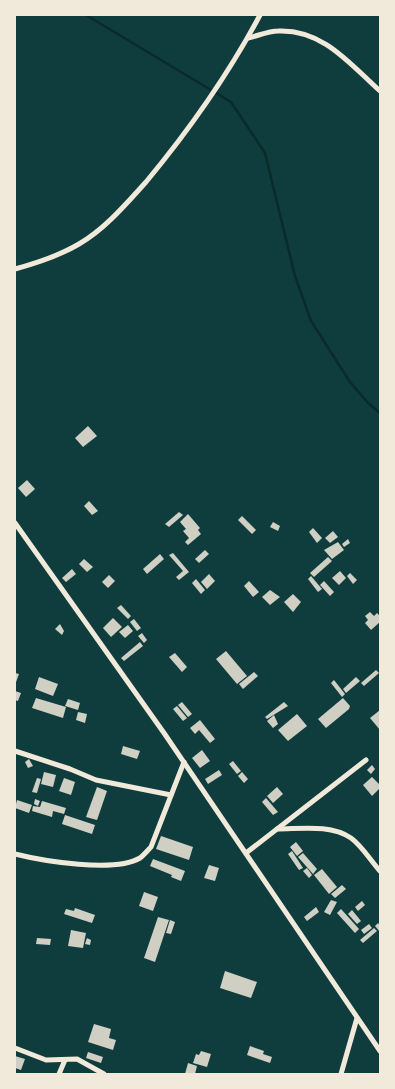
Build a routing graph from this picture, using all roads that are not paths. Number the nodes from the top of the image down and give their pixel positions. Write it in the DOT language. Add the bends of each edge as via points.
graph roads {
  1 [pos="260,15"];
  2 [pos="248,38"];
  3 [pos="380,91"];
  4 [pos="15,269"];
  5 [pos="15,523"];
  6 [pos="15,751"];
  7 [pos="366,760"];
  8 [pos="184,762"];
  9 [pos="171,796"];
  10 [pos="277,829"];
  11 [pos="246,853"];
  12 [pos="15,854"];
  13 [pos="380,871"];
  14 [pos="357,1018"];
  15 [pos="15,1048"];
  16 [pos="380,1051"];
  17 [pos="65,1060"];
  18 [pos="59,1074"];
  19 [pos="104,1074"];
  20 [pos="341,1074"];
  1 -- 2 [label="street"];
  2 -- 3 [label="street" via="278,31 307,34 332,46"];
  2 -- 4 [label="street" via="176,146 112,218 79,244"];
  5 -- 8 [label="street"];
  6 -- 9 [label="street" via="96,780"];
  7 -- 10 [label="street"];
  8 -- 9 [label="street"];
  8 -- 11 [label="street"];
  9 -- 12 [label="street" via="151,846 141,857 128,862 68,862"];
  10 -- 11 [label="street"];
  10 -- 13 [label="street" via="339,832 352,839"];
  11 -- 14 [label="street"];
  14 -- 16 [label="street"];
  14 -- 20 [label="street"];
  15 -- 17 [label="street" via="46,1060"];
  17 -- 18 [label="street"];
  17 -- 19 [label="street" via="77,1059"];
}
